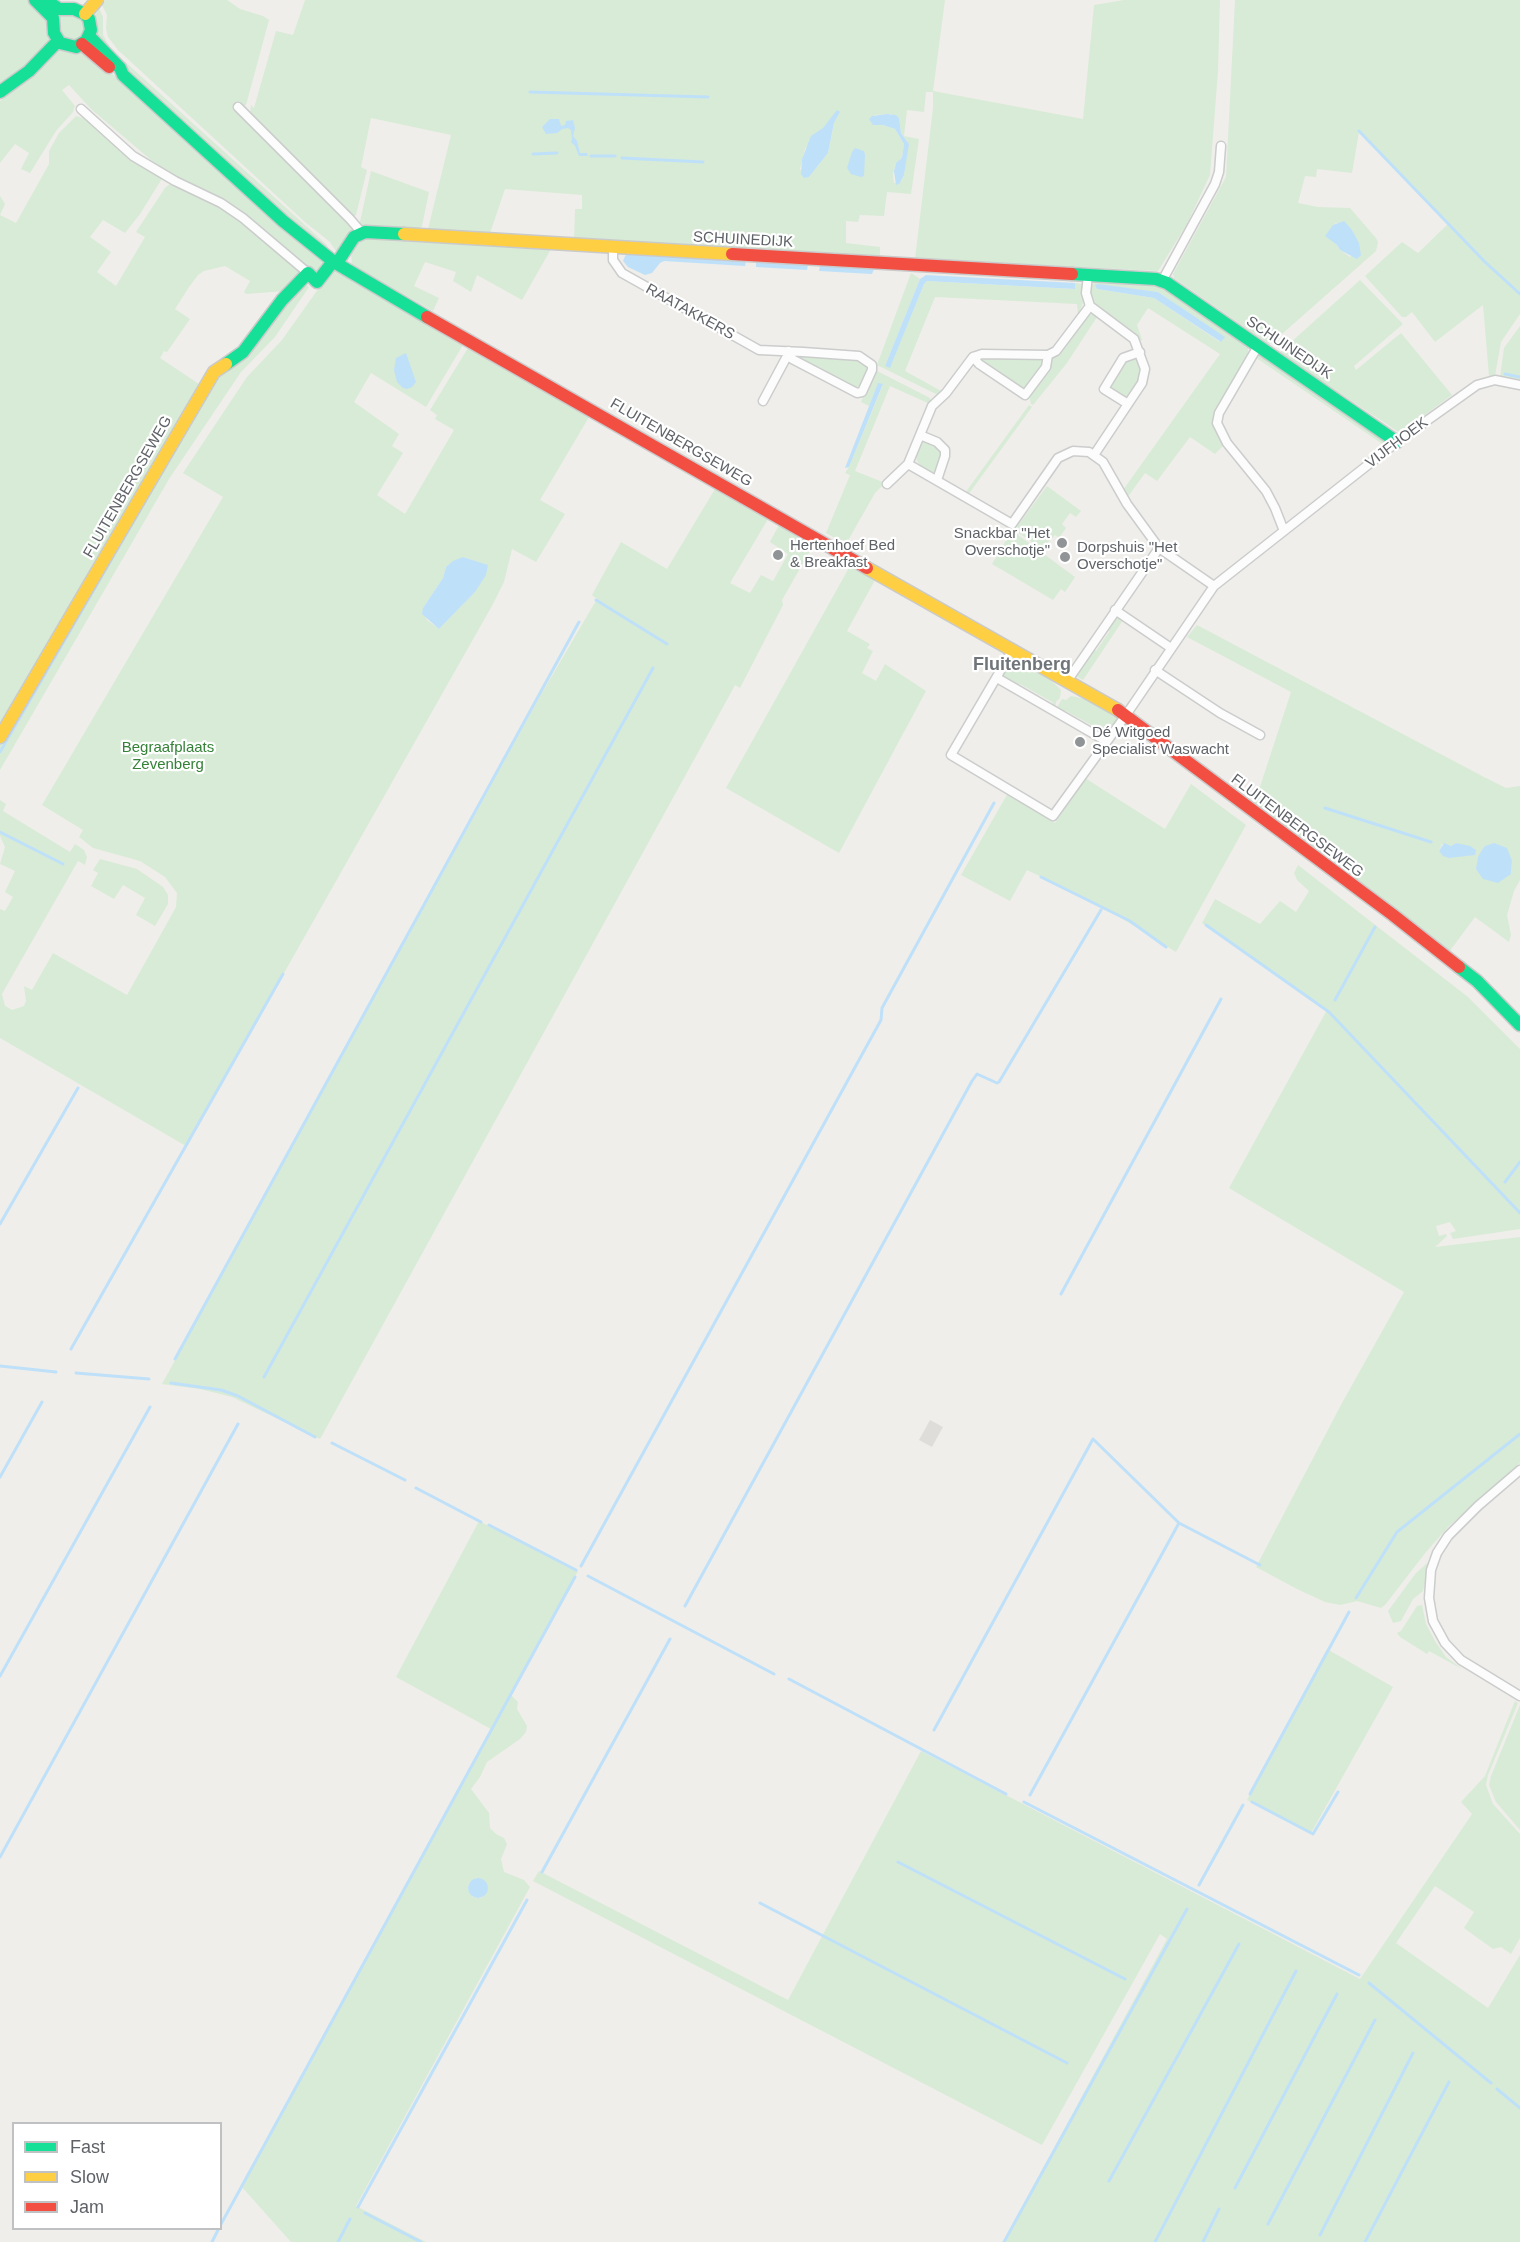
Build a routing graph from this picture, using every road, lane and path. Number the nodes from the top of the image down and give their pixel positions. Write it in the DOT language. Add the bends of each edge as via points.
graph roads {
  1 [pos="35,0"];
  2 [pos="46,0"];
  3 [pos="97,0"];
  4 [pos="85,14"];
  5 [pos="86,40"];
  6 [pos="58,41"];
  7 [pos="0,92"];
  8 [pos="238,107"];
  9 [pos="81,109"];
  10 [pos="1221,146"];
  11 [pos="362,233"];
  12 [pos="613,247"];
  13 [pos="334,262"];
  14 [pos="308,273"];
  15 [pos="1088,276"];
  16 [pos="1162,281"];
  17 [pos="1090,306"];
  18 [pos="1258,346"];
  19 [pos="1140,352"];
  20 [pos="789,353"];
  21 [pos="1048,355"];
  22 [pos="973,357"];
  23 [pos="1520,385"];
  24 [pos="763,401"];
  25 [pos="1128,404"];
  26 [pos="920,435"];
  27 [pos="1397,442"];
  28 [pos="1094,455"];
  29 [pos="908,464"];
  30 [pos="937,480"];
  31 [pos="887,484"];
  32 [pos="1284,531"];
  33 [pos="1159,548"];
  34 [pos="1214,586"];
  35 [pos="1115,610"];
  36 [pos="1171,648"];
  37 [pos="1013,649"];
  38 [pos="1155,670"];
  39 [pos="997,678"];
  40 [pos="1068,680"];
  41 [pos="1126,714"];
  42 [pos="1260,735"];
  43 [pos="0,737"];
  44 [pos="1106,741"];
  45 [pos="1520,1025"];
  46 [pos="1520,1470"];
  47 [pos="1520,1696"];
  1 -- 6 [label="main road" via="53,18"];
  2 -- 4 [label="main road" via="59,9"];
  3 -- 4 [label="main road"];
  4 -- 5 [label="main road" via="91,24"];
  5 -- 6 [label="main road" via="70,47"];
  5 -- 13 [label="main road, FLUITENBERGSEWEG" via="115,72"];
  6 -- 7 [label="main road" via="29,71"];
  8 -- 11 [label="street"];
  9 -- 14 [label="street" via="133,156 221,203"];
  10 -- 16 [label="street" via="1215,184"];
  11 -- 12 [label="main road, SCHUINEDIJK"];
  11 -- 13 [label="main road"];
  12 -- 15 [label="main road, SCHUINEDIJK"];
  12 -- 20 [label="street, RAATAKKERS" via="616,266 633,280 759,350"];
  13 -- 14 [label="main road" via="317,282"];
  13 -- 37 [label="main road, FLUITENBERGSEWEG"];
  14 -- 43 [label="main road, FLUITENBERGSEWEG" via="243,352 214,372"];
  15 -- 16 [label="main road, SCHUINEDIJK"];
  15 -- 17 [label="street" via="1086,293"];
  16 -- 18 [label="main road, SCHUINEDIJK"];
  17 -- 19 [label="street" via="1130,335"];
  17 -- 21 [label="street" via="1056,351"];
  18 -- 27 [label="main road, SCHUINEDIJK"];
  18 -- 32 [label="street" via="1217,423 1227,443 1266,491"];
  19 -- 25 [label="street" via="1144,379"];
  19 -- 25 [label="street" via="1123,358 1104,389"];
  20 -- 20 [label="street, RAATAKKERS" via="859,356 872,365 872,370 862,392 857,393 792,359"];
  20 -- 24 [label="street"];
  21 -- 22 [label="street"];
  21 -- 22 [label="street" via="1046,367 1025,395"];
  22 -- 26 [label="street" via="932,406"];
  23 -- 27 [label="street, VIJFHOEK" via="1485,381"];
  25 -- 28 [label="street"];
  26 -- 29 [label="street"];
  26 -- 30 [label="street" via="938,442 945,450"];
  27 -- 32 [label="street, VIJFHOEK"];
  28 -- 30 [label="street" via="1073,451 1058,458 1012,524"];
  28 -- 33 [label="street" via="1103,462"];
  29 -- 30 [label="street"];
  29 -- 31 [label="street"];
  32 -- 34 [label="street, VIJFHOEK"];
  33 -- 34 [label="street"];
  33 -- 35 [label="street"];
  34 -- 36 [label="street, VIJFHOEK"];
  35 -- 36 [label="street"];
  35 -- 40 [label="street"];
  36 -- 38 [label="street, VIJFHOEK"];
  37 -- 39 [label="street"];
  37 -- 40 [label="main road, FLUITENBERGSEWEG"];
  38 -- 41 [label="street, VIJFHOEK"];
  38 -- 42 [label="street"];
  39 -- 44 [label="street"];
  39 -- 44 [label="street, VIJFHOEK" via="951,756 1053,816"];
  40 -- 41 [label="main road, FLUITENBERGSEWEG"];
  41 -- 44 [label="street, VIJFHOEK"];
  41 -- 45 [label="main road, FLUITENBERGSEWEG" via="1477,981"];
  46 -- 47 [label="street" via="1448,1536 1431,1570 1429,1598 1433,1621 1445,1644 1461,1660"];
}
